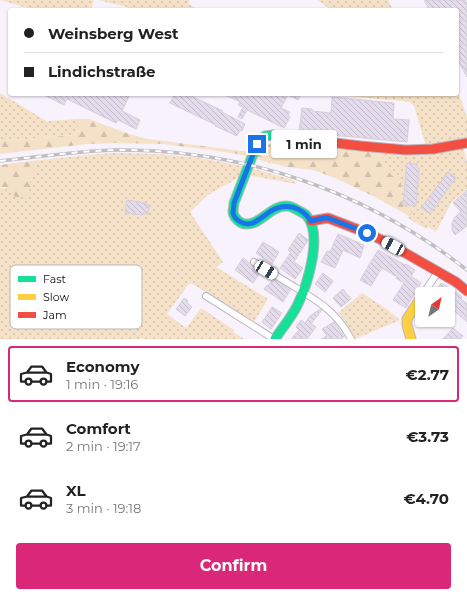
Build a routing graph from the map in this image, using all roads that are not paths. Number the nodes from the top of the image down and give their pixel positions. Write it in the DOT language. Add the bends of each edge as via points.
graph roads {
  1 [pos="467,143"];
  2 [pos="311,221"];
  3 [pos="254,262"];
  4 [pos="438,272"];
  5 [pos="428,287"];
  6 [pos="467,291"];
  7 [pos="303,292"];
  8 [pos="206,296"];
  9 [pos="415,307"];
  10 [pos="275,339"];
  11 [pos="351,339"];
  12 [pos="411,339"];
  1 -- 2 [label="street" via="433,149 406,150 265,136 257,144 247,168 234,203 233,213 238,221 252,224 278,208 287,206 301,210"];
  2 -- 4 [label="street" via="328,218 367,233"];
  2 -- 7 [label="street" via="314,231 312,266"];
  3 -- 7 [label="street"];
  4 -- 5 [label="street"];
  4 -- 6 [label="street"];
  7 -- 10 [label="street"];
  7 -- 11 [label="street" via="335,316"];
  8 -- 10 [label="street"];
  9 -- 12 [label="street" via="407,319"];
}
